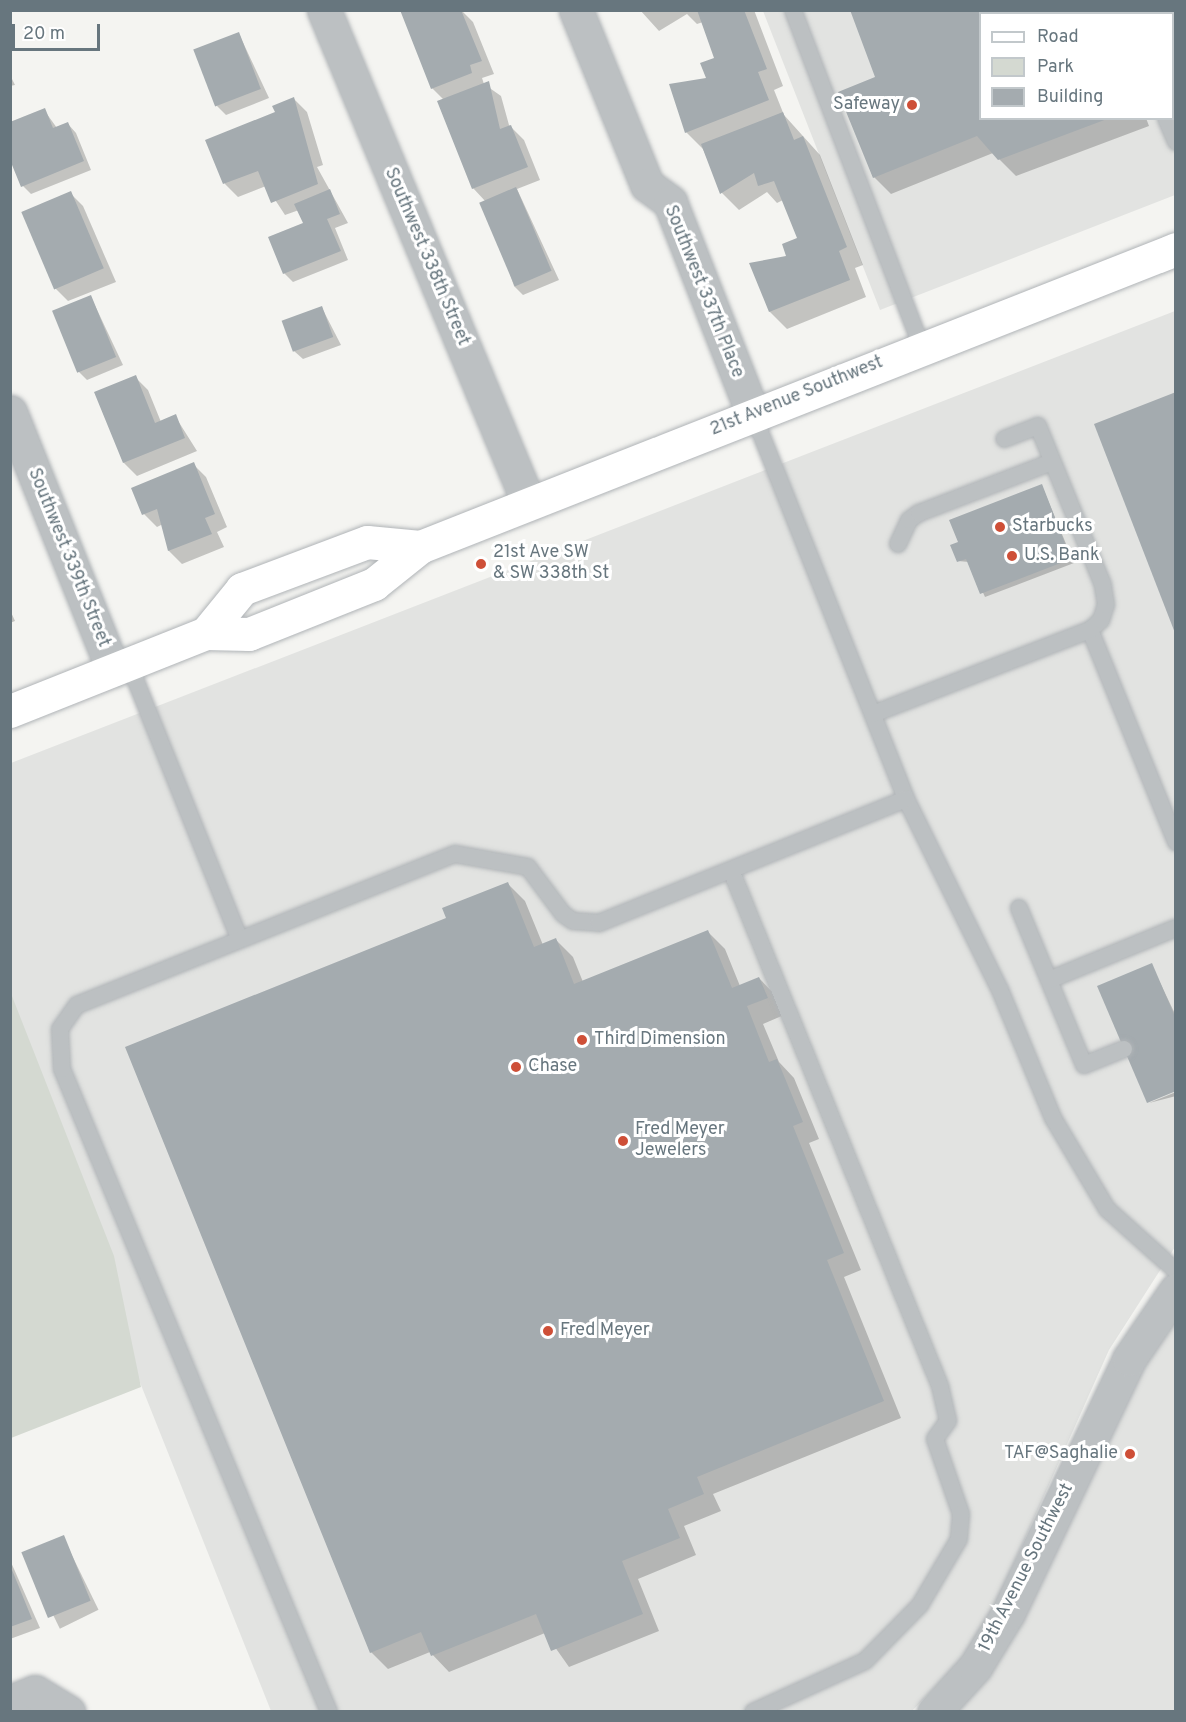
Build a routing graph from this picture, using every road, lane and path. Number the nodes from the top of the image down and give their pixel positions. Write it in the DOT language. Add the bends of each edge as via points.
graph roads {
  1 [pos="324,10"];
  2 [pos="576,10"];
  3 [pos="793,10"];
  4 [pos="1167,120"];
  5 [pos="1176,142"];
  6 [pos="1176,249"];
  7 [pos="922,347"];
  8 [pos="10,412"];
  9 [pos="753,414"];
  10 [pos="1004,439"];
  11 [pos="1052,462"];
  12 [pos="529,504"];
  13 [pos="898,544"];
  14 [pos="420,547"];
  15 [pos="1090,630"];
  16 [pos="206,633"];
  17 [pos="121,667"];
  18 [pos="10,711"];
  19 [pos="873,714"];
  20 [pos="906,799"];
  21 [pos="1176,842"];
  22 [pos="731,870"];
  23 [pos="1019,909"];
  24 [pos="1176,928"];
  25 [pos="240,940"];
  26 [pos="1049,980"];
  27 [pos="1124,1049"];
  28 [pos="1176,1271"];
  29 [pos="1176,1290"];
  30 [pos="10,1702"];
  31 [pos="329,1711"];
  32 [pos="68,1712"];
  33 [pos="753,1712"];
  34 [pos="934,1712"];
  1 -- 12 [label="street, Southwest 338th Street"];
  2 -- 9 [label="street, Southwest 337th Place" via="647,185 670,202"];
  3 -- 7 [label="lane"];
  4 -- 5 [label="lane"];
  6 -- 7 [label="main road, 21st Avenue Southwest"];
  7 -- 9 [label="main road, 21st Avenue Southwest"];
  8 -- 17 [label="street, Southwest 339th Street"];
  9 -- 12 [label="main road, 21st Avenue Southwest"];
  9 -- 19 [label="lane"];
  10 -- 11 [label="lane" via="1038,426"];
  11 -- 13 [label="lane" via="919,513 909,520"];
  11 -- 15 [label="lane" via="1103,585 1106,605"];
  12 -- 14 [label="main road, 21st Avenue Southwest"];
  14 -- 16 [label="main road, 21st Avenue Southwest" via="363,588 249,634"];
  14 -- 16 [label="main road, 21st Avenue Southwest" via="366,542 242,589"];
  15 -- 19 [label="lane"];
  15 -- 21 [label="lane"];
  16 -- 17 [label="main road, 21st Avenue Southwest"];
  17 -- 18 [label="main road, 21st Avenue Southwest"];
  17 -- 25 [label="lane"];
  19 -- 20 [label="lane"];
  20 -- 22 [label="lane"];
  20 -- 28 [label="lane" via="1080,1171 1117,1222"];
  22 -- 25 [label="lane" via="599,923 585,923 552,904 528,867 455,854"];
  22 -- 33 [label="lane" via="940,1386 948,1420 935,1439 961,1514 959,1539 920,1605 865,1661"];
  23 -- 26 [label="lane"];
  24 -- 26 [label="lane"];
  25 -- 31 [label="lane" via="77,1005 60,1029 62,1069"];
  26 -- 27 [label="lane" via="1084,1065"];
  29 -- 34 [label="street, 19th Avenue Southwest" via="1129,1359 1008,1613 975,1667"];
  30 -- 32 [label="street" via="35,1692"];
}
